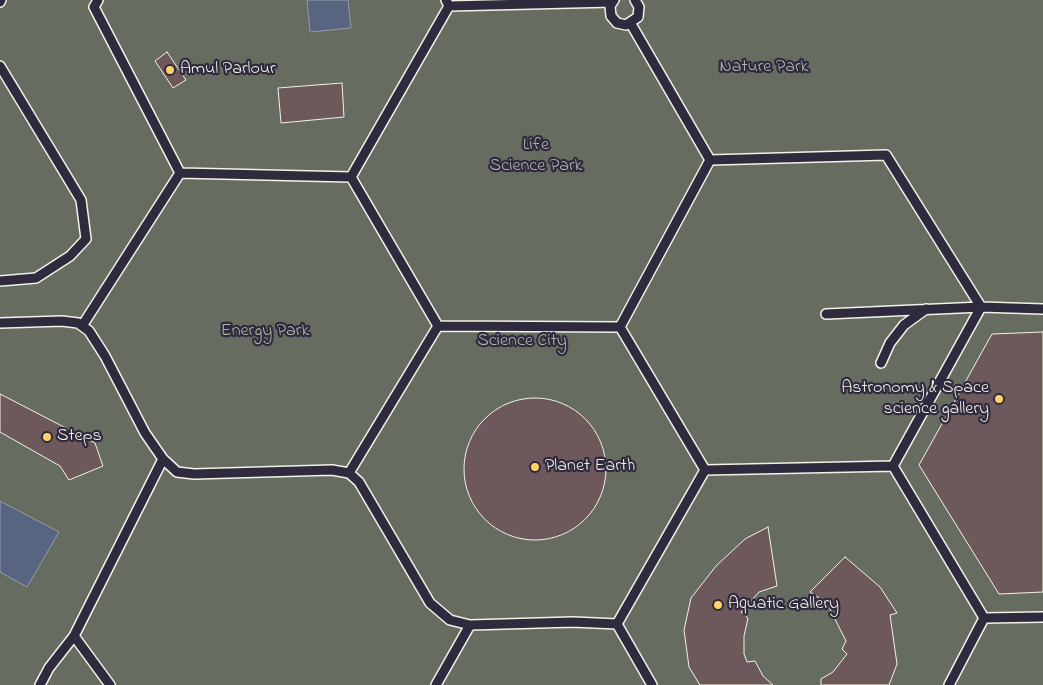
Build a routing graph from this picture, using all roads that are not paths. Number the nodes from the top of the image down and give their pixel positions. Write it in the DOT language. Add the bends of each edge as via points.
graph roads {
  1 [pos="98,0"];
  2 [pos="635,0"];
  3 [pos="613,1"];
  4 [pos="447,3"];
  5 [pos="631,24"];
  6 [pos="0,66"];
  7 [pos="710,160"];
  8 [pos="180,173"];
  9 [pos="351,177"];
  10 [pos="0,281"];
  11 [pos="981,306"];
  12 [pos="1043,308"];
  13 [pos="926,309"];
  14 [pos="826,314"];
  15 [pos="0,323"];
  16 [pos="82,326"];
  17 [pos="438,326"];
  18 [pos="620,327"];
  19 [pos="881,363"];
  20 [pos="163,458"];
  21 [pos="893,466"];
  22 [pos="705,470"];
  23 [pos="349,472"];
  24 [pos="1043,617"];
  25 [pos="984,618"];
  26 [pos="616,624"];
  27 [pos="470,625"];
  28 [pos="74,636"];
  29 [pos="40,685"];
  30 [pos="110,685"];
  31 [pos="436,685"];
  32 [pos="652,685"];
  33 [pos="949,685"];
  1 -- 8 [label="lane" via="94,7"];
  2 -- 5 [label="lane" via="639,12"];
  3 -- 4 [label="lane"];
  3 -- 5 [label="lane" via="610,11 614,20 622,25"];
  4 -- 9 [label="lane"];
  5 -- 7 [label="lane"];
  6 -- 10 [label="lane" via="81,200 86,239 70,256 36,278"];
  7 -- 11 [label="lane" via="886,155"];
  7 -- 18 [label="lane"];
  8 -- 9 [label="lane"];
  8 -- 16 [label="lane"];
  9 -- 17 [label="lane"];
  11 -- 12 [label="lane"];
  11 -- 13 [label="lane"];
  11 -- 21 [label="lane"];
  13 -- 14 [label="lane"];
  13 -- 19 [label="lane" via="904,325 890,342"];
  15 -- 16 [label="lane" via="62,321"];
  16 -- 20 [label="lane" via="89,331 105,356 145,433"];
  17 -- 18 [label="lane"];
  17 -- 23 [label="lane"];
  18 -- 22 [label="lane"];
  20 -- 23 [label="lane" via="177,472 194,474"];
  20 -- 28 [label="lane"];
  21 -- 22 [label="lane"];
  21 -- 25 [label="lane"];
  22 -- 26 [label="lane"];
  23 -- 27 [label="lane" via="360,482 430,603 450,620"];
  24 -- 25 [label="lane"];
  25 -- 33 [label="lane"];
  26 -- 27 [label="lane"];
  26 -- 32 [label="lane"];
  27 -- 31 [label="lane"];
  28 -- 29 [label="lane"];
  28 -- 30 [label="lane"];
}
